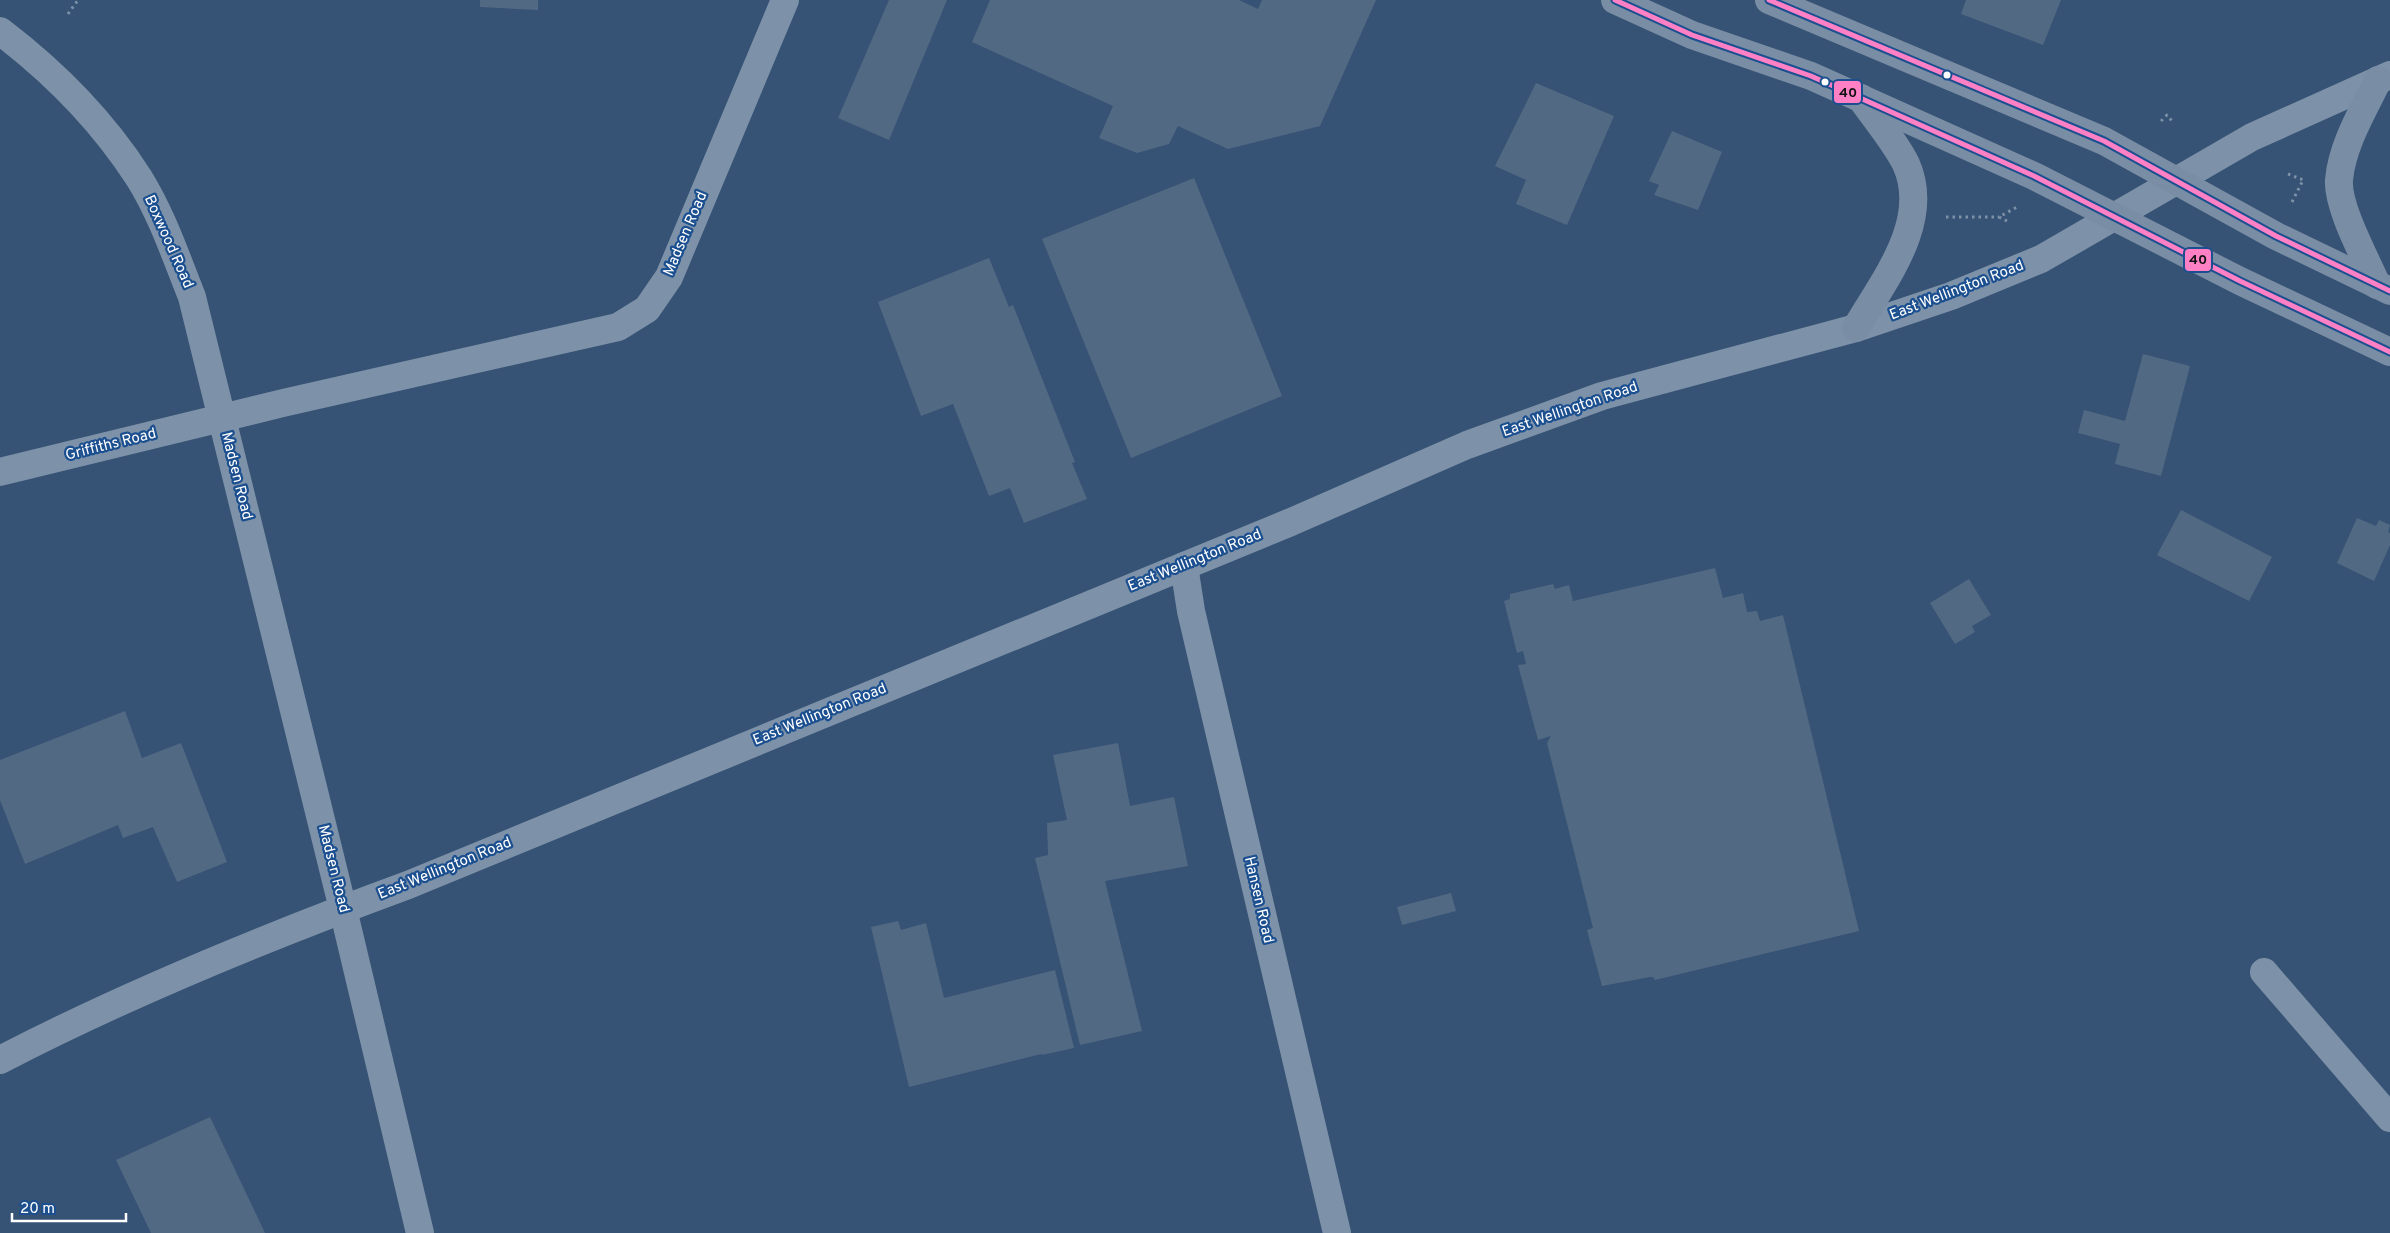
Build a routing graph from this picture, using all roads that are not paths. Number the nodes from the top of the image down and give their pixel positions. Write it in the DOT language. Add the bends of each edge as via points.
graph roads {
  1 [pos="785,0"];
  2 [pos="1615,0"];
  3 [pos="1769,0"];
  4 [pos="0,32"];
  5 [pos="2384,77"];
  6 [pos="1861,98"];
  7 [pos="2176,181"];
  8 [pos="2114,217"];
  9 [pos="2384,288"];
  10 [pos="1856,328"];
  11 [pos="2390,352"];
  12 [pos="222,417"];
  13 [pos="0,472"];
  14 [pos="1184,566"];
  15 [pos="343,909"];
  16 [pos="2264,972"];
  17 [pos="0,1060"];
  18 [pos="2390,1118"];
  19 [pos="420,1233"];
  20 [pos="1337,1233"];
  1 -- 12 [label="street, Madsen Road" via="669,277 647,309 618,326"];
  2 -- 6 [label="main road" via="1692,35 1811,76"];
  3 -- 7 [label="main road" via="2104,141"];
  4 -- 12 [label="street, Boxwood Road" via="76,98 139,179 168,234 192,297"];
  5 -- 7 [label="street, East Wellington Road" via="2252,137"];
  5 -- 9 [label="main road" via="2344,155 2339,181 2343,206"];
  6 -- 8 [label="main road" via="2034,176"];
  6 -- 10 [label="main road" via="1906,164 1912,188 1913,216 1904,244"];
  7 -- 8 [label="street, East Wellington Road"];
  7 -- 9 [label="main road" via="2276,236"];
  8 -- 10 [label="street, East Wellington Road" via="2041,259 1951,296"];
  8 -- 11 [label="main road"];
  10 -- 14 [label="street, East Wellington Road" via="1602,396 1467,445"];
  12 -- 13 [label="street, Griffiths Road"];
  12 -- 15 [label="street, Madsen Road"];
  14 -- 15 [label="street, East Wellington Road"];
  14 -- 20 [label="street, Hansen Road" via="1191,611"];
  15 -- 17 [label="street, East Wellington Road" via="155,986"];
  15 -- 19 [label="street, Madsen Road"];
  16 -- 18 [label="street"];
}
